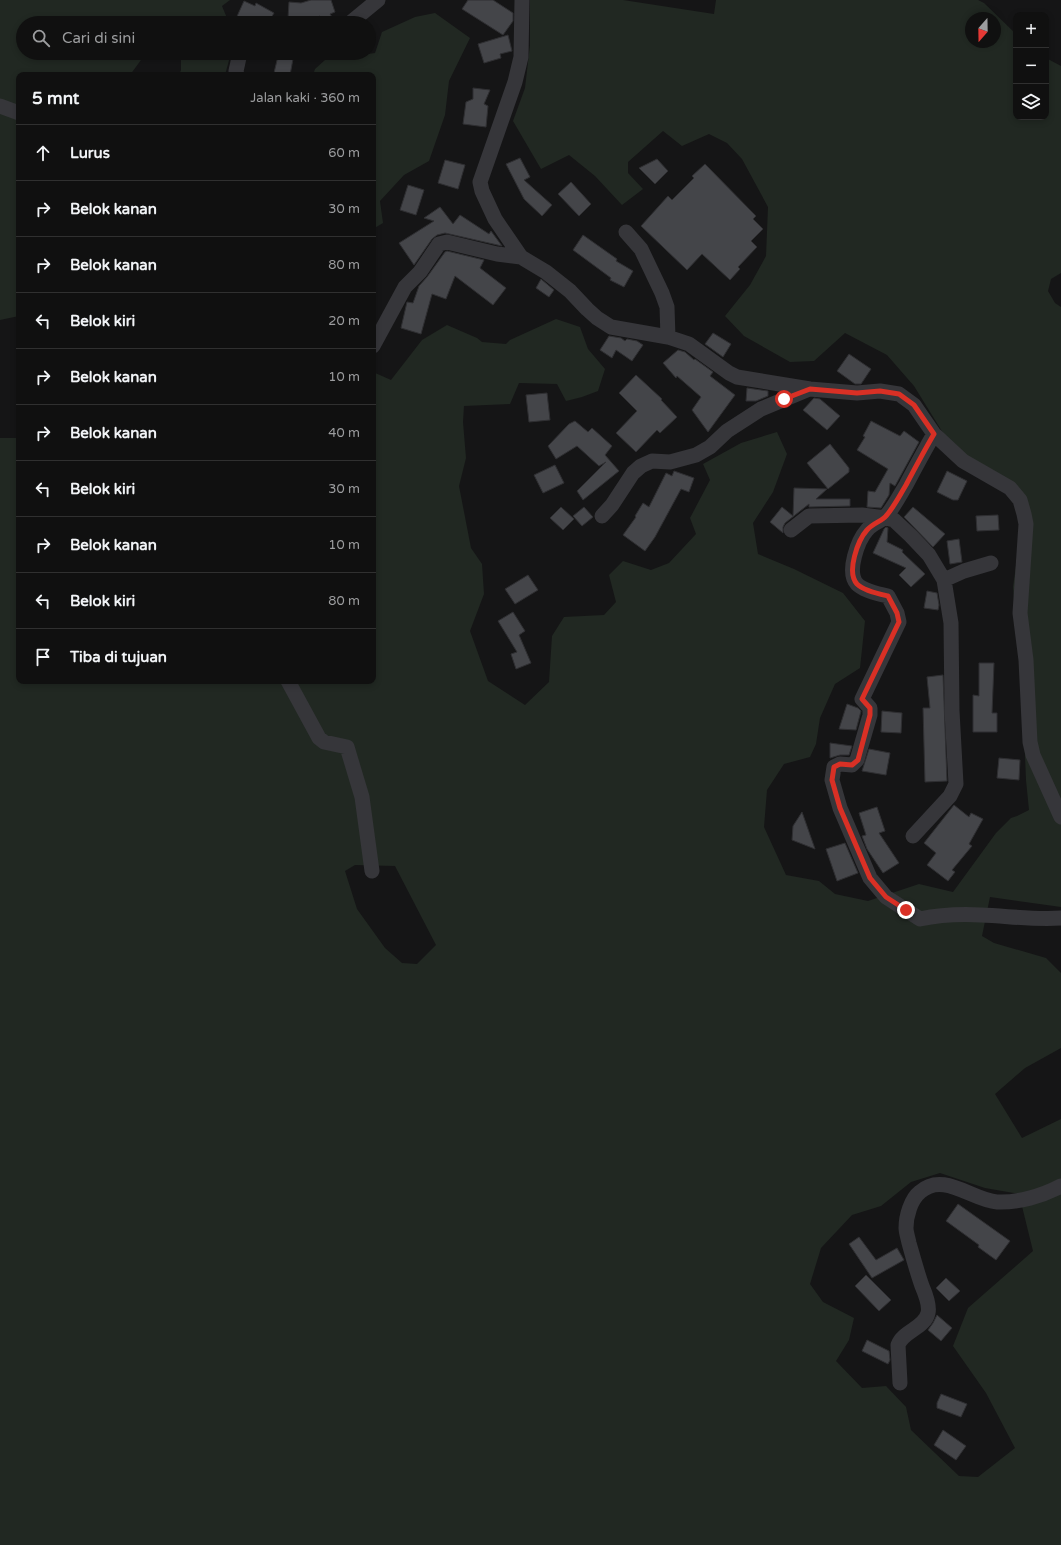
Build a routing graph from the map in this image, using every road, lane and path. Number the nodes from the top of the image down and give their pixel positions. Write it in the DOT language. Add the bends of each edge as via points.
graph roads {
  1 [pos="378,0"];
  2 [pos="522,0"];
  3 [pos="359,16"];
  4 [pos="239,60"];
  5 [pos="236,72"];
  6 [pos="0,106"];
  7 [pos="16,112"];
  8 [pos="626,232"];
  9 [pos="521,258"];
  10 [pos="668,337"];
  11 [pos="376,340"];
  12 [pos="810,389"];
  13 [pos="934,434"];
  14 [pos="602,516"];
  15 [pos="886,518"];
  16 [pos="791,530"];
  17 [pos="991,563"];
  18 [pos="944,580"];
  19 [pos="290,684"];
  20 [pos="1061,817"];
  21 [pos="913,836"];
  22 [pos="372,871"];
  23 [pos="1061,918"];
  24 [pos="1061,1186"];
  25 [pos="900,1383"];
  1 -- 3 [label="street"];
  2 -- 9 [label="street" via="521,57 516,82 480,182 496,219"];
  4 -- 5 [label="street"];
  6 -- 7 [label="street"];
  8 -- 10 [label="street" via="641,248 662,293 667,307"];
  9 -- 10 [label="street" via="546,272 611,327"];
  9 -- 11 [label="street" via="447,242 439,244 420,272 405,286"];
  10 -- 12 [label="street" via="689,344 737,377"];
  12 -- 13 [label="street" via="899,394 914,405"];
  12 -- 14 [label="street" via="761,409 696,455 670,462 652,461 641,466 633,473"];
  13 -- 15 [label="street"];
  13 -- 20 [label="street" via="962,461 1010,488 1020,500 1026,524 1020,613 1026,660 1030,742 1032,755"];
  15 -- 16 [label="street" via="862,515 809,516"];
  15 -- 18 [label="street" via="894,520 929,555"];
  15 -- 23 [label="street" via="874,523 865,531 852,569 858,585 888,596 899,622 862,699 870,708 870,715 858,760 852,765 840,764 834,767 832,780 840,808 861,859 870,878 886,897 920,919 980,914"];
  17 -- 18 [label="street"];
  18 -- 21 [label="street" via="951,623 956,784 950,796"];
  19 -- 22 [label="street" via="319,738 324,742 347,747 362,797"];
  24 -- 25 [label="street" via="1028,1199 996,1202 949,1185 939,1184 920,1191 913,1199 906,1228 929,1310 919,1325 899,1340"];
}
